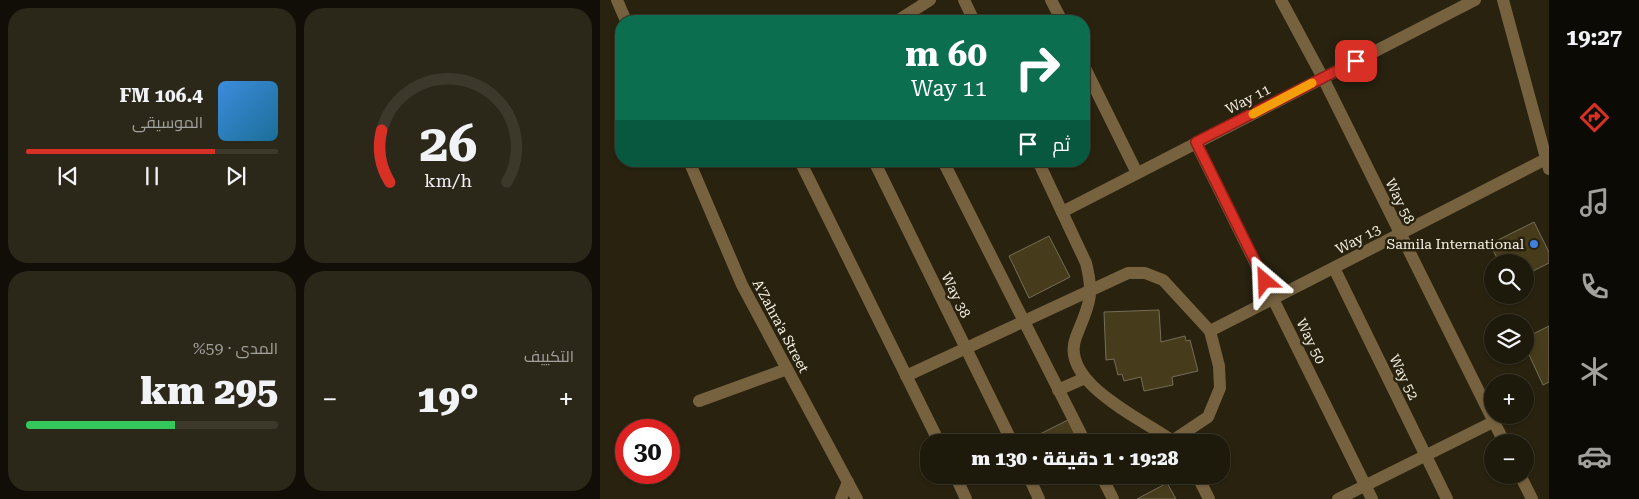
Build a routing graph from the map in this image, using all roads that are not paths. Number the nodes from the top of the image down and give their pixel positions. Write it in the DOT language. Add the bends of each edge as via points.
graph roads {
  1 [pos="617,0"];
  2 [pos="930,0"];
  3 [pos="964,0"];
  4 [pos="1051,0"];
  5 [pos="1282,0"];
  6 [pos="1475,0"];
  7 [pos="1503,0"];
  8 [pos="623,15"];
  9 [pos="906,15"];
  10 [pos="971,15"];
  11 [pos="1059,15"];
  12 [pos="1090,78"];
  13 [pos="1323,78"];
  14 [pos="1196,142"];
  15 [pos="1548,164"];
  16 [pos="692,167"];
  17 [pos="803,167"];
  18 [pos="877,167"];
  19 [pos="946,167"];
  20 [pos="1041,167"];
  21 [pos="1138,173"];
  22 [pos="1062,212"];
  23 [pos="1400,234"];
  24 [pos="1334,268"];
  25 [pos="1091,291"];
  26 [pos="1273,299"];
  27 [pos="1024,322"];
  28 [pos="1210,331"];
  29 [pos="966,348"];
  30 [pos="787,370"];
  31 [pos="906,376"];
  32 [pos="1085,378"];
  33 [pos="1058,390"];
  34 [pos="699,401"];
  35 [pos="1484,402"];
  36 [pos="1490,424"];
  37 [pos="935,434"];
  38 [pos="1008,434"];
  39 [pos="1081,434"];
  40 [pos="1161,434"];
  41 [pos="1184,434"];
  42 [pos="1426,456"];
  43 [pos="848,482"];
  44 [pos="959,484"];
  45 [pos="1032,484"];
  46 [pos="1106,484"];
  47 [pos="1202,484"];
  48 [pos="1524,484"];
  49 [pos="1365,486"];
  50 [pos="841,499"];
  51 [pos="857,499"];
  52 [pos="966,499"];
  53 [pos="1039,499"];
  54 [pos="1113,499"];
  55 [pos="1210,499"];
  56 [pos="1338,499"];
  57 [pos="1372,499"];
  58 [pos="1447,499"];
  59 [pos="1532,499"];
  1 -- 8 [label="street"];
  2 -- 9 [label="street"];
  3 -- 10 [label="street"];
  4 -- 11 [label="street"];
  5 -- 13 [label="street, Way 58"];
  6 -- 13 [label="street, Way 11"];
  7 -- 15 [label="street"];
  12 -- 21 [label="street"];
  13 -- 14 [label="street, Way 11"];
  13 -- 23 [label="street, Way 58"];
  14 -- 21 [label="street, Way 11"];
  14 -- 26 [label="street, Way 50"];
  15 -- 23 [label="street, Way 13"];
  16 -- 30 [label="street, A'Zahra'a Street" via="742,285"];
  17 -- 31 [label="street"];
  18 -- 29 [label="street, Way 38"];
  19 -- 27 [label="street"];
  20 -- 22 [label="street"];
  21 -- 22 [label="street, Way 11"];
  22 -- 25 [label="street" via="1086,263"];
  23 -- 24 [label="street, Way 13"];
  23 -- 35 [label="street, Way 58"];
  24 -- 26 [label="street, Way 13"];
  24 -- 42 [label="street, Way 52"];
  25 -- 27 [label="street"];
  25 -- 28 [label="street" via="1128,273 1163,280"];
  25 -- 32 [label="street" via="1072,354"];
  26 -- 28 [label="street, Way 13"];
  26 -- 49 [label="street, Way 50"];
  27 -- 29 [label="street"];
  27 -- 33 [label="street"];
  28 -- 41 [label="street" via="1219,366 1220,388 1208,417"];
  29 -- 31 [label="street"];
  29 -- 38 [label="street, Way 38"];
  30 -- 34 [label="street"];
  30 -- 43 [label="street, A'Zahra'a Street"];
  31 -- 37 [label="street"];
  32 -- 33 [label="street"];
  32 -- 40 [label="street" via="1095,389"];
  33 -- 39 [label="street"];
  36 -- 42 [label="street"];
  42 -- 49 [label="street"];
  42 -- 58 [label="street, Way 52"];
  43 -- 50 [label="street"];
  43 -- 51 [label="street, A'Zahra'a Street"];
  44 -- 52 [label="street"];
  45 -- 53 [label="street"];
  46 -- 54 [label="street"];
  47 -- 55 [label="street"];
  48 -- 59 [label="street"];
  49 -- 56 [label="street"];
  49 -- 57 [label="street, Way 50"];
}
